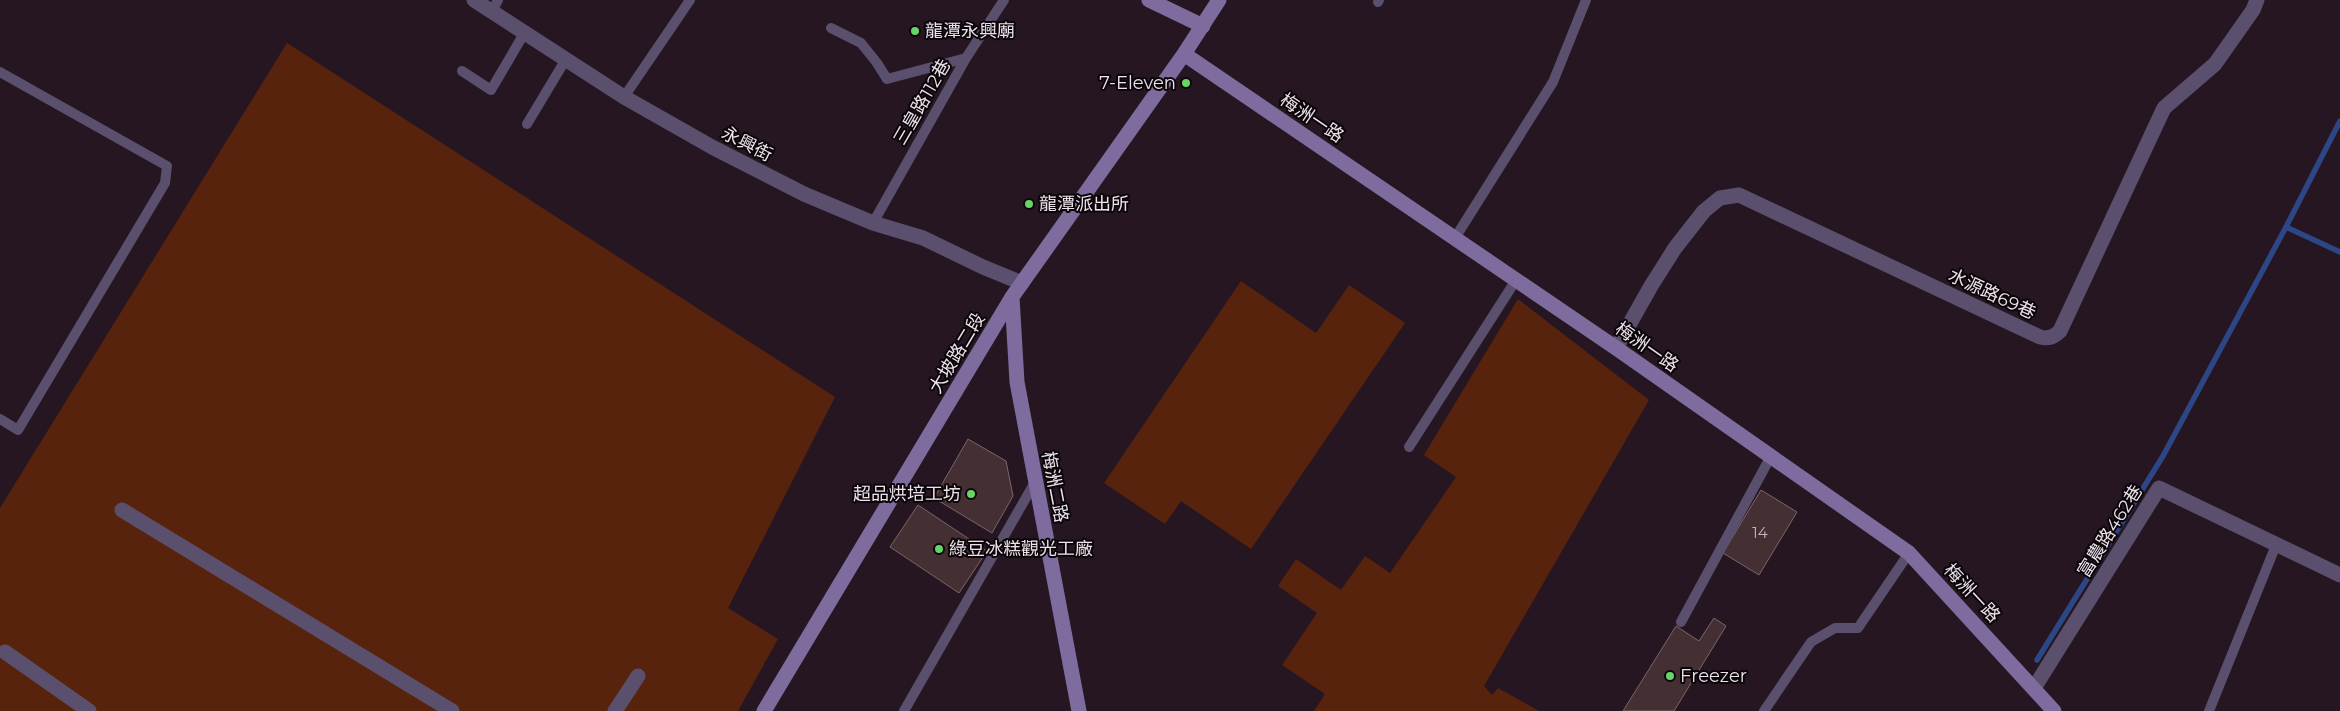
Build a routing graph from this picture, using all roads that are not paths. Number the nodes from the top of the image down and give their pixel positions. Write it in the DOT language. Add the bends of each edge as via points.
graph roads {
  1 [pos="474,0"];
  2 [pos="690,0"];
  3 [pos="1004,0"];
  4 [pos="1150,0"];
  5 [pos="1219,0"];
  6 [pos="1586,0"];
  7 [pos="2257,0"];
  8 [pos="495,5"];
  9 [pos="1203,26"];
  10 [pos="831,28"];
  11 [pos="525,32"];
  12 [pos="1184,54"];
  13 [pos="966,58"];
  14 [pos="566,59"];
  15 [pos="462,71"];
  16 [pos="0,72"];
  17 [pos="624,97"];
  18 [pos="527,124"];
  19 [pos="873,223"];
  20 [pos="1455,238"];
  21 [pos="1516,280"];
  22 [pos="1022,283"];
  23 [pos="1012,297"];
  24 [pos="1616,348"];
  25 [pos="0,419"];
  26 [pos="1409,447"];
  27 [pos="1771,456"];
  28 [pos="1035,482"];
  29 [pos="122,510"];
  30 [pos="2276,545"];
  31 [pos="1909,553"];
  32 [pos="2340,574"];
  33 [pos="1681,622"];
  34 [pos="5,652"];
  35 [pos="638,676"];
  36 [pos="2034,688"];
  37 [pos="89,711"];
  38 [pos="452,711"];
  39 [pos="615,711"];
  40 [pos="764,711"];
  41 [pos="904,711"];
  42 [pos="1079,711"];
  43 [pos="1764,711"];
  44 [pos="2054,711"];
  45 [pos="2210,711"];
  1 -- 8 [label="street, 永興街"];
  2 -- 17 [label="lane"];
  3 -- 13 [label="lane, 三皇路112巷"];
  4 -- 9 [label="street"];
  5 -- 9 [label="street, 大坡路二段"];
  6 -- 20 [label="lane" via="1554,82"];
  7 -- 24 [label="street, 水源路69巷" via="2215,64 2164,108 2055,336 2040,337 1739,195 1720,198 1704,211 1675,248"];
  8 -- 11 [label="street, 永興街"];
  9 -- 12 [label="street, 大坡路二段"];
  10 -- 13 [label="lane" via="861,42 887,79"];
  11 -- 14 [label="street, 永興街"];
  11 -- 15 [label="lane" via="491,90"];
  12 -- 20 [label="street, 梅洲一路"];
  12 -- 22 [label="street, 大坡路二段"];
  13 -- 19 [label="lane, 三皇路112巷"];
  14 -- 17 [label="street, 永興街"];
  14 -- 18 [label="lane"];
  16 -- 25 [label="lane" via="166,166 165,183 18,430"];
  17 -- 19 [label="street, 永興街" via="804,194"];
  19 -- 22 [label="street, 永興街" via="922,238"];
  20 -- 21 [label="street, 梅洲一路"];
  21 -- 24 [label="street, 梅洲一路"];
  21 -- 26 [label="lane"];
  22 -- 23 [label="street, 大坡路二段"];
  23 -- 28 [label="street, 梅洲二路" via="1017,382"];
  23 -- 40 [label="street, 大坡路二段"];
  24 -- 27 [label="street, 梅洲一路"];
  27 -- 31 [label="street, 梅洲一路"];
  27 -- 33 [label="lane"];
  28 -- 41 [label="lane"];
  28 -- 42 [label="street, 梅洲二路"];
  29 -- 38 [label="street"];
  30 -- 32 [label="street, 富農路462巷"];
  30 -- 36 [label="street, 富農路462巷" via="2159,488"];
  30 -- 45 [label="lane"];
  31 -- 36 [label="street, 梅洲一路"];
  31 -- 43 [label="lane" via="1858,628 1835,628 1811,642"];
  34 -- 37 [label="street"];
  35 -- 39 [label="street"];
  36 -- 44 [label="street, 梅洲一路"];
}
